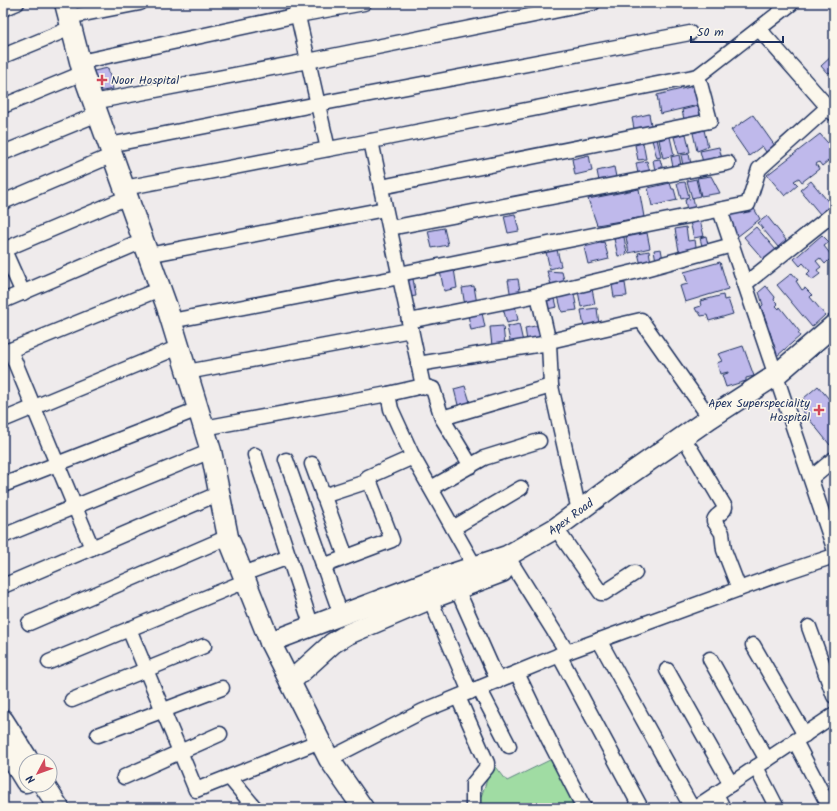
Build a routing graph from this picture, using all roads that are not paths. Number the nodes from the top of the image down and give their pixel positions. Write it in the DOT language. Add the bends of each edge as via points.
graph roads {
  1 [pos="17,3"];
  2 [pos="140,3"];
  3 [pos="364,3"];
  4 [pos="593,3"];
  5 [pos="792,3"];
  6 [pos="3,9"];
  7 [pos="296,9"];
  8 [pos="68,16"];
  9 [pos="759,29"];
  10 [pos="690,33"];
  11 [pos="3,56"];
  12 [pos="308,61"];
  13 [pos="82,67"];
  14 [pos="698,76"];
  15 [pos="318,104"];
  16 [pos="3,106"];
  17 [pos="96,108"];
  18 [pos="831,110"];
  19 [pos="371,141"];
  20 [pos="328,149"];
  21 [pos="111,150"];
  22 [pos="3,153"];
  23 [pos="728,163"];
  24 [pos="381,187"];
  25 [pos="126,193"];
  26 [pos="3,202"];
  27 [pos="385,209"];
  28 [pos="720,210"];
  29 [pos="834,213"];
  30 [pos="390,228"];
  31 [pos="732,245"];
  32 [pos="146,248"];
  33 [pos="3,249"];
  34 [pos="399,275"];
  35 [pos="745,284"];
  36 [pos="160,288"];
  37 [pos="23,293"];
  38 [pos="538,295"];
  39 [pos="3,302"];
  40 [pos="171,321"];
  41 [pos="834,325"];
  42 [pos="410,326"];
  43 [pos="548,343"];
  44 [pos="834,343"];
  45 [pos="179,347"];
  46 [pos="6,352"];
  47 [pos="418,364"];
  48 [pos="187,372"];
  49 [pos="778,381"];
  50 [pos="423,386"];
  51 [pos="551,386"];
  52 [pos="388,394"];
  53 [pos="34,408"];
  54 [pos="198,409"];
  55 [pos="442,418"];
  56 [pos="710,418"];
  57 [pos="3,420"];
  58 [pos="204,428"];
  59 [pos="539,440"];
  60 [pos="690,448"];
  61 [pos="211,451"];
  62 [pos="255,455"];
  63 [pos="413,457"];
  64 [pos="834,459"];
  65 [pos="286,460"];
  66 [pos="57,464"];
  67 [pos="312,464"];
  68 [pos="471,466"];
  69 [pos="810,478"];
  70 [pos="369,480"];
  71 [pos="3,485"];
  72 [pos="431,488"];
  73 [pos="521,488"];
  74 [pos="220,493"];
  75 [pos="323,496"];
  76 [pos="75,507"];
  77 [pos="579,511"];
  78 [pos="453,528"];
  79 [pos="3,536"];
  80 [pos="228,537"];
  81 [pos="562,537"];
  82 [pos="92,548"];
  83 [pos="834,548"];
  84 [pos="834,556"];
  85 [pos="289,557"];
  86 [pos="346,557"];
  87 [pos="510,562"];
  88 [pos="323,566"];
  89 [pos="475,567"];
  90 [pos="636,573"];
  91 [pos="245,578"];
  92 [pos="3,586"];
  93 [pos="457,589"];
  94 [pos="739,589"];
  95 [pos="430,599"];
  96 [pos="341,616"];
  97 [pos="29,623"];
  98 [pos="312,627"];
  99 [pos="809,627"];
  100 [pos="128,629"];
  101 [pos="599,640"];
  102 [pos="270,642"];
  103 [pos="753,645"];
  104 [pos="204,646"];
  105 [pos="563,654"];
  106 [pos="710,660"];
  107 [pos="49,662"];
  108 [pos="146,670"];
  109 [pos="667,670"];
  110 [pos="517,673"];
  111 [pos="498,681"];
  112 [pos="290,682"];
  113 [pos="222,688"];
  114 [pos="469,692"];
  115 [pos="834,696"];
  116 [pos="72,700"];
  117 [pos="163,711"];
  118 [pos="834,715"];
  119 [pos="4,731"];
  120 [pos="220,734"];
  121 [pos="98,735"];
  122 [pos="800,738"];
  123 [pos="509,746"];
  124 [pos="325,750"];
  125 [pos="180,752"];
  126 [pos="22,753"];
  127 [pos="18,763"];
  128 [pos="761,764"];
  129 [pos="124,777"];
  130 [pos="230,778"];
  131 [pos="731,784"];
  132 [pos="33,793"];
  133 [pos="49,793"];
  134 [pos="716,794"];
  135 [pos="42,808"];
  136 [pos="59,808"];
  137 [pos="255,808"];
  138 [pos="363,808"];
  139 [pos="473,808"];
  140 [pos="584,808"];
  141 [pos="641,808"];
  142 [pos="692,808"];
  143 [pos="695,808"];
  144 [pos="723,808"];
  145 [pos="778,808"];
  146 [pos="830,808"];
  1 -- 6 [label="street"];
  2 -- 8 [label="street"];
  3 -- 7 [label="street"];
  4 -- 12 [label="street"];
  5 -- 9 [label="street"];
  7 -- 12 [label="street"];
  7 -- 13 [label="street"];
  8 -- 11 [label="street"];
  8 -- 13 [label="street"];
  9 -- 14 [label="street"];
  9 -- 18 [label="street"];
  10 -- 15 [label="street"];
  12 -- 15 [label="street"];
  12 -- 17 [label="street"];
  13 -- 16 [label="street"];
  13 -- 17 [label="street"];
  14 -- 19 [label="street"];
  14 -- 24 [label="street" via="710,121"];
  15 -- 20 [label="street"];
  15 -- 21 [label="street"];
  17 -- 21 [label="street"];
  17 -- 22 [label="street"];
  18 -- 28 [label="street" via="758,169 748,204"];
  19 -- 20 [label="street"];
  19 -- 24 [label="street"];
  20 -- 25 [label="street"];
  21 -- 25 [label="street"];
  21 -- 26 [label="street"];
  23 -- 30 [label="street"];
  24 -- 27 [label="street"];
  25 -- 32 [label="street"];
  25 -- 33 [label="street"];
  27 -- 30 [label="street"];
  27 -- 32 [label="street"];
  28 -- 31 [label="street"];
  28 -- 34 [label="street"];
  29 -- 35 [label="street"];
  30 -- 34 [label="street"];
  31 -- 35 [label="street"];
  31 -- 38 [label="street"];
  32 -- 36 [label="street"];
  32 -- 37 [label="street"];
  33 -- 37 [label="street"];
  34 -- 40 [label="street"];
  34 -- 42 [label="street"];
  35 -- 49 [label="street"];
  36 -- 40 [label="street"];
  36 -- 46 [label="street"];
  37 -- 39 [label="street"];
  38 -- 42 [label="street"];
  38 -- 43 [label="street"];
  40 -- 45 [label="street"];
  41 -- 49 [label="street, Apex Road"];
  42 -- 47 [label="street"];
  42 -- 48 [label="street"];
  43 -- 47 [label="street"];
  43 -- 51 [label="street"];
  43 -- 56 [label="street" via="641,320"];
  44 -- 49 [label="street, Apex Road"];
  45 -- 48 [label="street"];
  45 -- 53 [label="street"];
  46 -- 53 [label="street"];
  47 -- 50 [label="street"];
  48 -- 54 [label="street"];
  49 -- 56 [label="street, Apex Road"];
  49 -- 60 [label="street, Apex Road"];
  49 -- 69 [label="street"];
  50 -- 52 [label="street"];
  50 -- 55 [label="street" via="433,389"];
  51 -- 55 [label="street"];
  51 -- 77 [label="street"];
  52 -- 58 [label="street"];
  52 -- 63 [label="street" via="391,409"];
  53 -- 57 [label="street"];
  53 -- 66 [label="street"];
  54 -- 58 [label="street"];
  54 -- 66 [label="street"];
  55 -- 68 [label="street"];
  56 -- 77 [label="street, Apex Road"];
  58 -- 61 [label="street"];
  59 -- 68 [label="street" via="484,458"];
  60 -- 81 [label="street, Apex Road"];
  60 -- 94 [label="street" via="725,507 714,521 722,533 724,550"];
  61 -- 74 [label="street"];
  61 -- 76 [label="street"];
  62 -- 85 [label="street"];
  63 -- 70 [label="street" via="368,477"];
  63 -- 72 [label="street"];
  64 -- 69 [label="street"];
  65 -- 88 [label="street"];
  66 -- 71 [label="street"];
  66 -- 76 [label="street"];
  67 -- 75 [label="street"];
  68 -- 72 [label="street"];
  69 -- 83 [label="street"];
  70 -- 75 [label="street"];
  70 -- 86 [label="street" via="392,540"];
  72 -- 78 [label="street"];
  73 -- 78 [label="street"];
  74 -- 80 [label="street"];
  74 -- 82 [label="street"];
  75 -- 86 [label="street"];
  76 -- 79 [label="street"];
  76 -- 82 [label="street"];
  77 -- 87 [label="street, Apex Road"];
  78 -- 89 [label="street"];
  80 -- 91 [label="street"];
  80 -- 97 [label="street"];
  81 -- 87 [label="street, Apex Road"];
  81 -- 90 [label="street" via="601,593"];
  82 -- 92 [label="street"];
  84 -- 94 [label="street"];
  85 -- 91 [label="street"];
  85 -- 98 [label="street"];
  86 -- 88 [label="street"];
  87 -- 89 [label="street, Apex Road"];
  87 -- 93 [label="street, Apex Road"];
  87 -- 105 [label="street"];
  88 -- 96 [label="street"];
  89 -- 96 [label="street, Apex Road" via="424,583"];
  91 -- 100 [label="street"];
  91 -- 102 [label="street"];
  93 -- 95 [label="street, Apex Road"];
  93 -- 111 [label="street"];
  94 -- 101 [label="street"];
  95 -- 112 [label="street, Apex Road" via="348,634 333,643"];
  95 -- 114 [label="street"];
  96 -- 98 [label="street, Apex Road"];
  98 -- 102 [label="street, Apex Road"];
  99 -- 115 [label="street"];
  100 -- 107 [label="street"];
  100 -- 108 [label="street"];
  101 -- 105 [label="street"];
  101 -- 142 [label="street"];
  102 -- 112 [label="street"];
  103 -- 122 [label="street"];
  104 -- 108 [label="street"];
  105 -- 110 [label="street"];
  105 -- 141 [label="street"];
  106 -- 128 [label="street"];
  108 -- 116 [label="street"];
  108 -- 117 [label="street"];
  109 -- 131 [label="street"];
  110 -- 111 [label="street"];
  110 -- 140 [label="street"];
  111 -- 114 [label="street"];
  112 -- 124 [label="street"];
  113 -- 117 [label="street"];
  114 -- 123 [label="street"];
  114 -- 124 [label="street"];
  114 -- 139 [label="street" via="488,763 473,784"];
  117 -- 121 [label="street"];
  117 -- 125 [label="street"];
  118 -- 122 [label="street"];
  119 -- 126 [label="street"];
  119 -- 127 [label="street"];
  120 -- 125 [label="street"];
  122 -- 128 [label="street"];
  122 -- 146 [label="street"];
  124 -- 130 [label="street"];
  124 -- 138 [label="street"];
  125 -- 129 [label="street"];
  125 -- 130 [label="street" via="196,790"];
  128 -- 131 [label="street"];
  128 -- 145 [label="street"];
  130 -- 137 [label="street"];
  131 -- 134 [label="street"];
  132 -- 135 [label="street"];
  133 -- 136 [label="street"];
  134 -- 143 [label="street"];
  134 -- 144 [label="street"];
}
